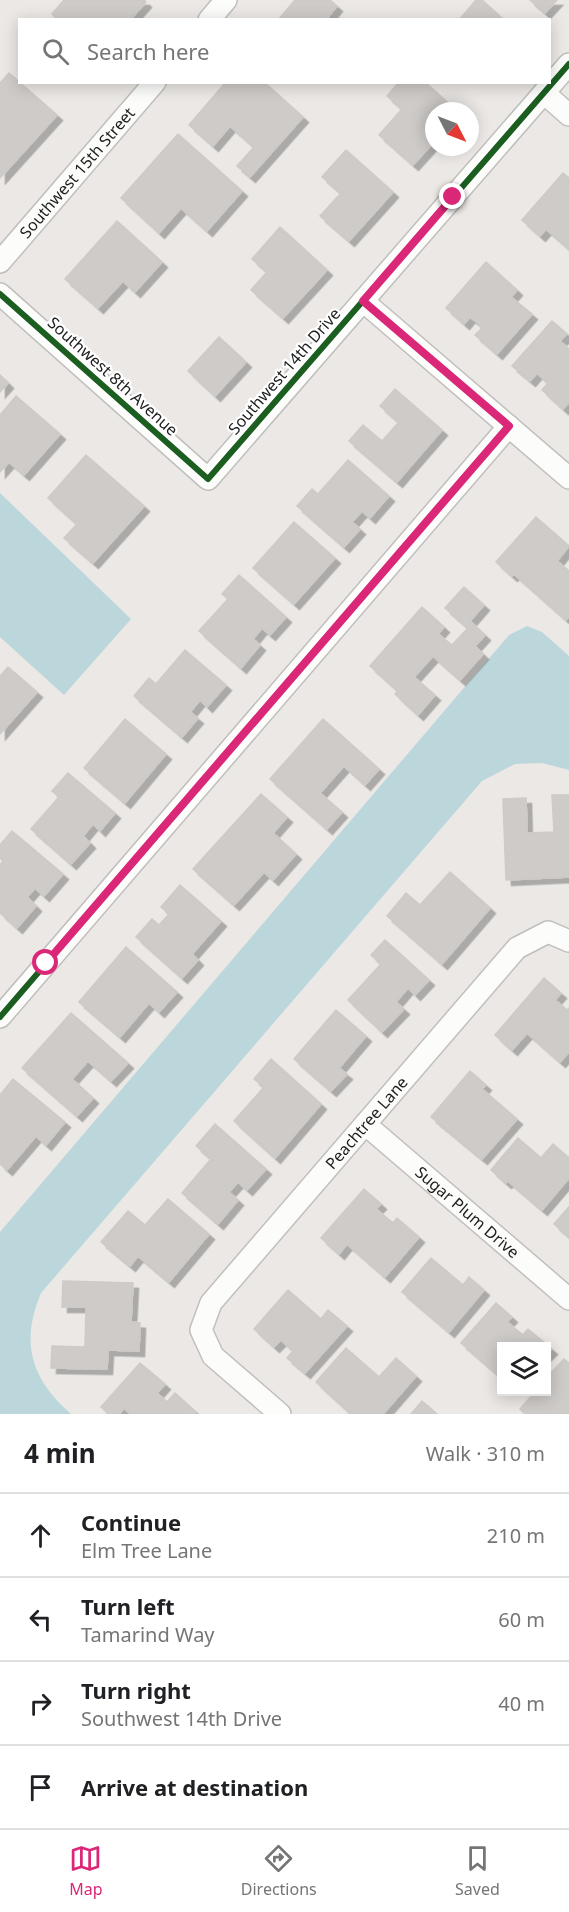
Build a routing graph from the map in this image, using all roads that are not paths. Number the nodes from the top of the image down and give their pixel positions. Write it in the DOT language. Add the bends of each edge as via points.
graph roads {
  1 [pos="226,0"];
  2 [pos="211,18"];
  3 [pos="569,64"];
  4 [pos="153,84"];
  5 [pos="544,93"];
  6 [pos="569,115"];
  7 [pos="0,262"];
  8 [pos="0,294"];
  9 [pos="363,301"];
  10 [pos="509,426"];
  11 [pos="569,478"];
  12 [pos="208,479"];
  13 [pos="569,941"];
  14 [pos="0,1017"];
  15 [pos="365,1124"];
  16 [pos="569,1299"];
  17 [pos="280,1414"];
  1 -- 2 [label="street"];
  3 -- 5 [label="street, Southwest 14th Drive"];
  4 -- 7 [label="street, Southwest 15th Street"];
  5 -- 6 [label="street"];
  5 -- 9 [label="street, Southwest 14th Drive"];
  8 -- 12 [label="street, Southwest 8th Avenue"];
  9 -- 10 [label="street"];
  9 -- 12 [label="street, Southwest 14th Drive"];
  10 -- 11 [label="street"];
  10 -- 14 [label="street"];
  13 -- 15 [label="street, Peachtree Lane" via="548,932 517,948"];
  15 -- 16 [label="street, Sugar Plum Drive"];
  15 -- 17 [label="street, Peachtree Lane" via="211,1304 201,1330 213,1356"];
}
